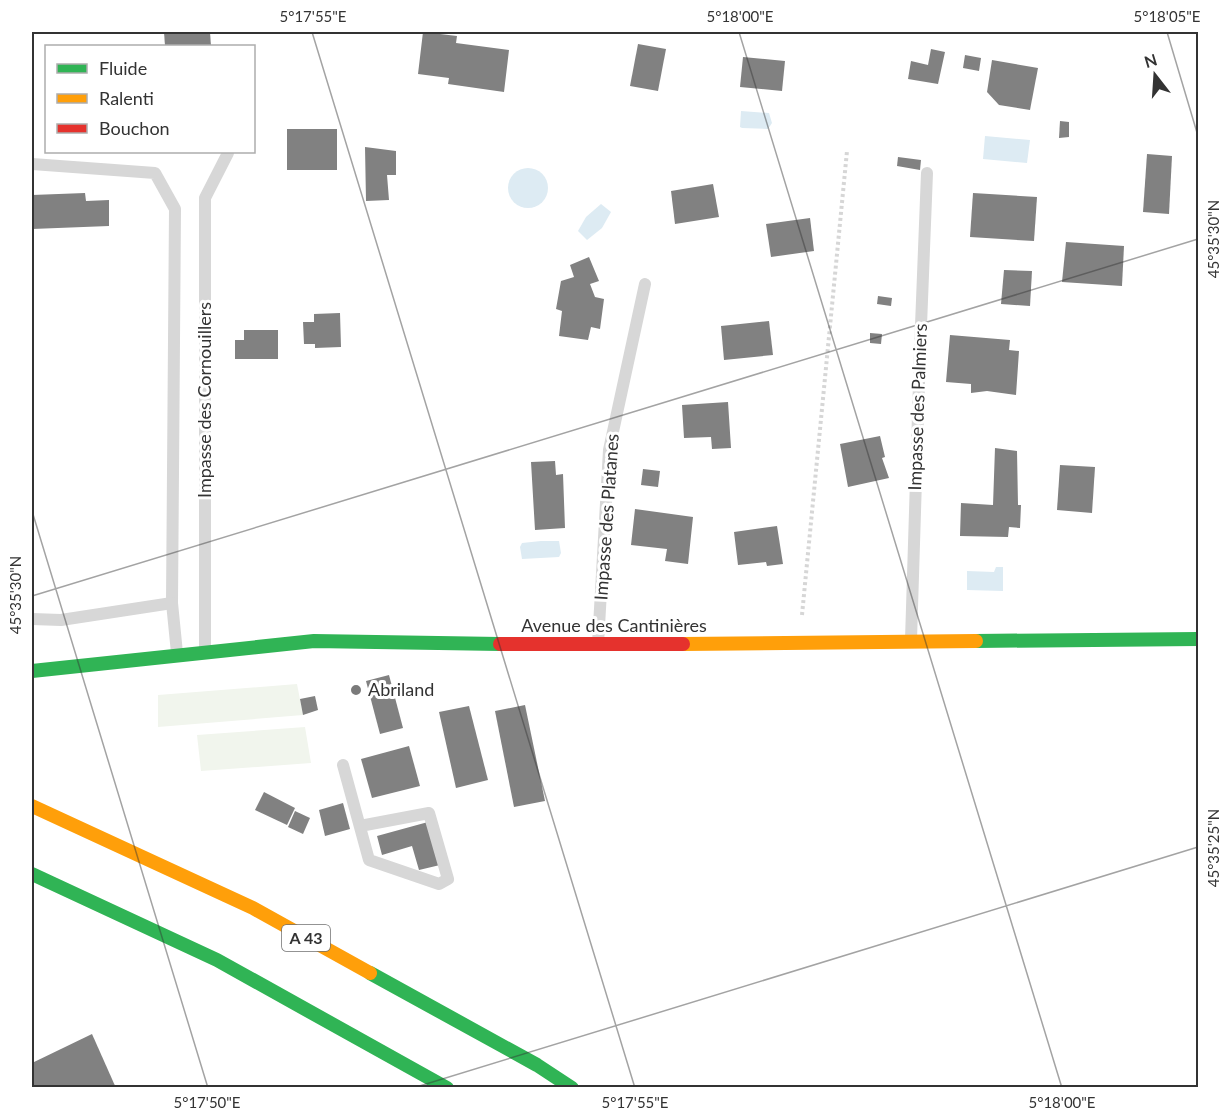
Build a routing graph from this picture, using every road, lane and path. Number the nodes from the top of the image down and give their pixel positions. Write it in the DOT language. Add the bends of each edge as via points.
graph roads {
  1 [pos="846,151"];
  2 [pos="228,153"];
  3 [pos="32,164"];
  4 [pos="927,173"];
  5 [pos="645,284"];
  6 [pos="172,603"];
  7 [pos="32,619"];
  8 [pos="1198,639"];
  9 [pos="911,642"];
  10 [pos="791,643"];
  11 [pos="598,645"];
  12 [pos="205,652"];
  13 [pos="177,654"];
  14 [pos="32,671"];
  15 [pos="343,765"];
  16 [pos="32,806"];
  17 [pos="360,826"];
  18 [pos="32,874"];
  19 [pos="447,1088"];
  20 [pos="572,1088"];
  1 -- 10 [label="path" via="802,621"];
  2 -- 12 [label="lane, Impasse des Cornouillers" via="205,198"];
  3 -- 6 [label="lane" via="155,173 175,209"];
  4 -- 9 [label="lane, Impasse des Palmiers"];
  5 -- 11 [label="lane, Impasse des Platanes" via="609,450"];
  6 -- 7 [label="lane" via="61,620"];
  6 -- 13 [label="lane"];
  8 -- 9 [label="main road, Avenue des Cantinières"];
  9 -- 10 [label="main road, Avenue des Cantinières"];
  10 -- 11 [label="main road, Avenue des Cantinières"];
  11 -- 12 [label="main road, Avenue des Cantinières" via="314,641"];
  12 -- 13 [label="main road, Avenue des Cantinières"];
  13 -- 14 [label="main road, Avenue des Cantinières"];
  15 -- 17 [label="lane"];
  16 -- 20 [label="main road, A 43" via="253,908"];
  17 -- 17 [label="lane" via="369,860 439,884 448,879 429,813"];
  18 -- 19 [label="main road" via="217,960"];
}
